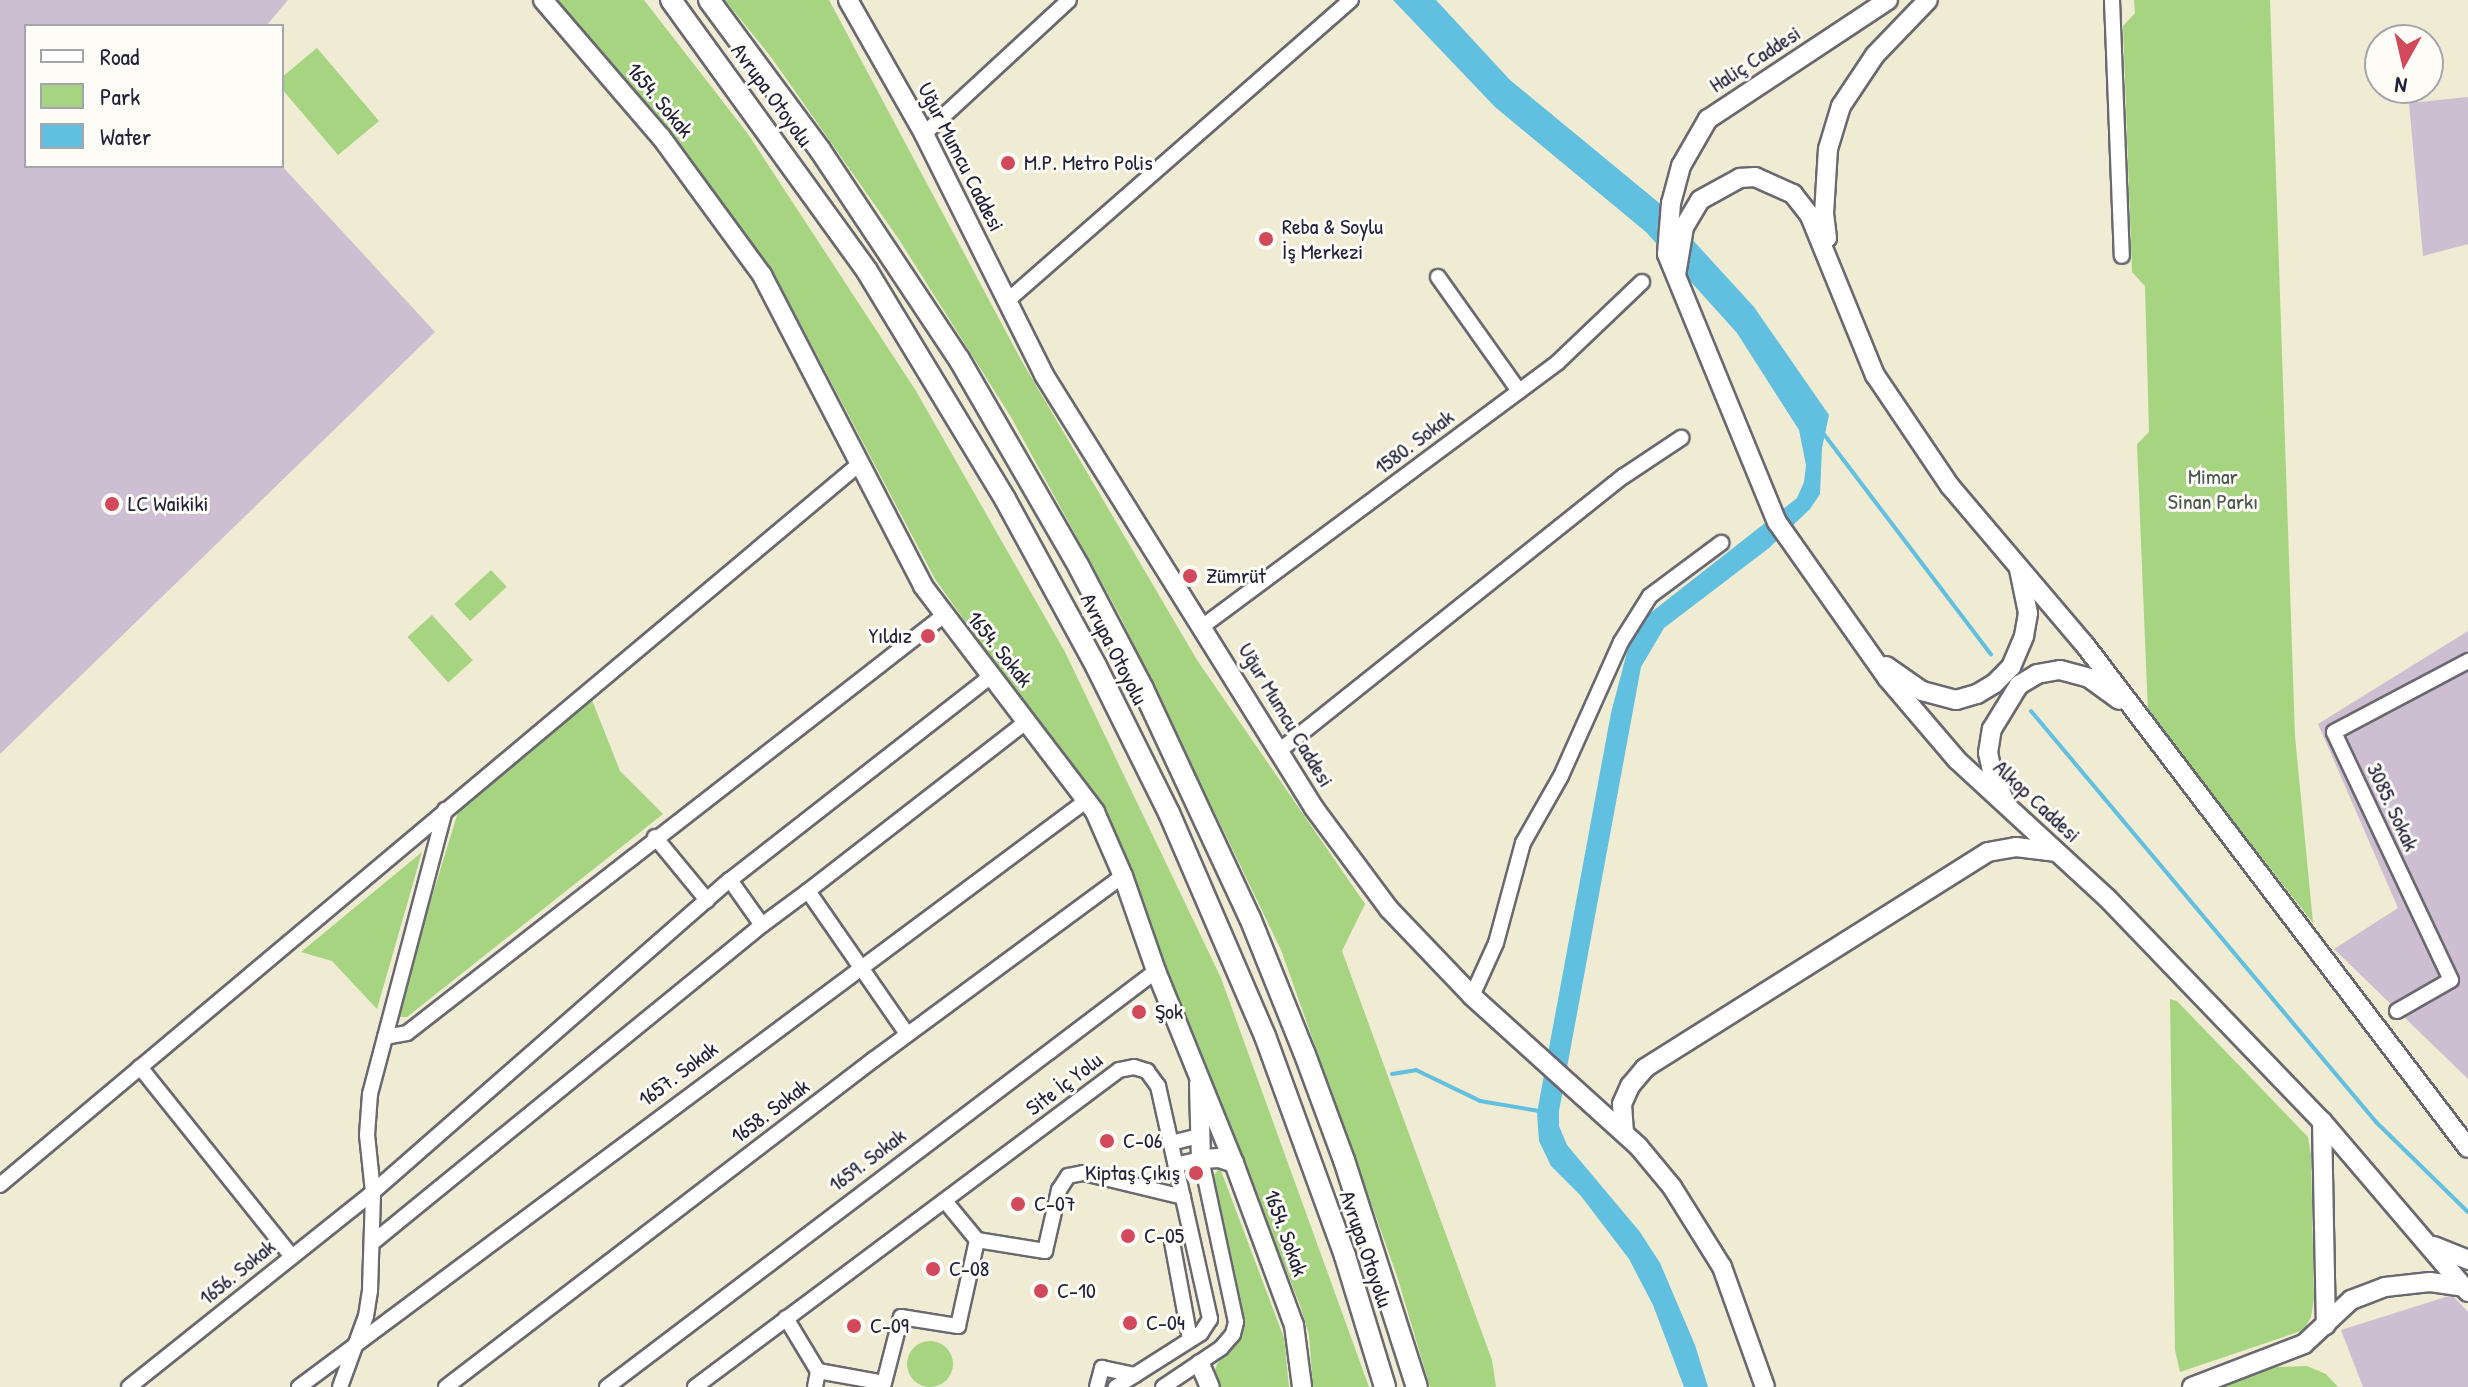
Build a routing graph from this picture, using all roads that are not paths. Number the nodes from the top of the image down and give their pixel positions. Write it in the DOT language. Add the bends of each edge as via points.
graph roads {
  1 [pos="543,0"];
  2 [pos="671,0"];
  3 [pos="709,0"];
  4 [pos="848,0"];
  5 [pos="1069,0"];
  6 [pos="1351,0"];
  7 [pos="1888,0"];
  8 [pos="1928,0"];
  9 [pos="2112,0"];
  10 [pos="924,134"];
  11 [pos="2122,256"];
  12 [pos="1831,265"];
  13 [pos="1676,275"];
  14 [pos="1438,277"];
  15 [pos="1642,282"];
  16 [pos="1007,301"];
  17 [pos="1519,391"];
  18 [pos="1681,438"];
  19 [pos="858,465"];
  20 [pos="1721,543"];
  21 [pos="2018,567"];
  22 [pos="943,616"];
  23 [pos="1203,626"];
  24 [pos="1871,655"];
  25 [pos="2468,661"];
  26 [pos="992,675"];
  27 [pos="2137,714"];
  28 [pos="1027,721"];
  29 [pos="1279,751"];
  30 [pos="1087,800"];
  31 [pos="2008,807"];
  32 [pos="445,810"];
  33 [pos="655,837"];
  34 [pos="2057,852"];
  35 [pos="1123,876"];
  36 [pos="730,880"];
  37 [pos="808,891"];
  38 [pos="707,900"];
  39 [pos="762,925"];
  40 [pos="860,966"];
  41 [pos="1156,971"];
  42 [pos="1472,996"];
  43 [pos="2397,1011"];
  44 [pos="907,1034"];
  45 [pos="385,1037"];
  46 [pos="140,1067"];
  47 [pos="1198,1073"];
  48 [pos="2322,1121"];
  49 [pos="1624,1133"];
  50 [pos="1199,1136"];
  51 [pos="1171,1143"];
  52 [pos="2468,1148"];
  53 [pos="1201,1159"];
  54 [pos="1234,1163"];
  55 [pos="1176,1165"];
  56 [pos="0,1185"];
  57 [pos="373,1192"];
  58 [pos="1183,1197"];
  59 [pos="945,1201"];
  60 [pos="977,1240"];
  61 [pos="1172,1242"];
  62 [pos="372,1243"];
  63 [pos="2432,1245"];
  64 [pos="292,1257"];
  65 [pos="2468,1260"];
  66 [pos="2466,1290"];
  67 [pos="786,1318"];
  68 [pos="2326,1325"];
  69 [pos="1190,1339"];
  70 [pos="358,1340"];
  71 [pos="1200,1364"];
  72 [pos="818,1371"];
  73 [pos="1135,1375"];
  74 [pos="129,1387"];
  75 [pos="299,1387"];
  76 [pos="340,1387"];
  77 [pos="446,1387"];
  78 [pos="607,1387"];
  79 [pos="695,1387"];
  80 [pos="815,1387"];
  81 [pos="1097,1387"];
  82 [pos="1116,1387"];
  83 [pos="1163,1387"];
  84 [pos="1210,1387"];
  85 [pos="1302,1387"];
  86 [pos="1385,1387"];
  87 [pos="1417,1387"];
  88 [pos="1765,1387"];
  89 [pos="2192,1387"];
  1 -- 19 [label="main road, 1654. Sokak" via="661,137 762,275"];
  2 -- 86 [label="highway, Avrupa Otoyolu" via="867,271 984,463 1096,666 1175,825 1265,1036 1345,1256"];
  3 -- 87 [label="highway, Avrupa Otoyolu" via="820,150 959,359 1143,689 1250,918 1299,1039"];
  4 -- 10 [label="main road, Uğur Mumcu Caddesi"];
  5 -- 10 [label="street"];
  6 -- 16 [label="street"];
  7 -- 13 [label="main road, Haliç Caddesi" via="1708,119 1681,166 1671,203 1667,254"];
  8 -- 12 [label="main road" via="1875,55 1841,106 1828,149 1824,201"];
  9 -- 11 [label="street"];
  10 -- 16 [label="main road, Uğur Mumcu Caddesi"];
  12 -- 13 [label="main road" via="1810,216 1793,194 1755,177 1740,178 1700,200 1684,227"];
  12 -- 21 [label="main road" via="1875,375 1950,486"];
  13 -- 24 [label="main road, Alkop Caddesi" via="1777,522"];
  14 -- 17 [label="street"];
  15 -- 17 [label="street, 1580. Sokak" via="1558,362"];
  16 -- 23 [label="main road, Uğur Mumcu Caddesi" via="1044,375"];
  17 -- 23 [label="street, 1580. Sokak"];
  18 -- 29 [label="street" via="1624,476"];
  19 -- 22 [label="main road, 1654. Sokak"];
  19 -- 32 [label="street"];
  20 -- 42 [label="street" via="1650,596 1621,642 1561,776 1523,843 1496,943"];
  21 -- 24 [label="main road" via="2028,613 2024,636 2011,667 1977,694 1956,700 1922,691"];
  21 -- 27 [label="main road"];
  22 -- 26 [label="main road, 1654. Sokak"];
  22 -- 33 [label="street"];
  23 -- 29 [label="main road, Uğur Mumcu Caddesi"];
  24 -- 31 [label="main road, Alkop Caddesi" via="1957,760"];
  25 -- 43 [label="street, 3085. Sokak" via="2334,732 2451,980"];
  26 -- 28 [label="main road, 1654. Sokak"];
  26 -- 36 [label="street, 1656. Sokak"];
  27 -- 31 [label="main road" via="2089,678 2060,670 2037,674 2019,685 1992,729 1988,753"];
  27 -- 52 [label="main road"];
  28 -- 30 [label="main road, 1654. Sokak"];
  28 -- 37 [label="street"];
  29 -- 42 [label="main road, Uğur Mumcu Caddesi" via="1389,909"];
  30 -- 35 [label="main road, 1654. Sokak"];
  30 -- 40 [label="street, 1657. Sokak"];
  31 -- 34 [label="main road, Alkop Caddesi"];
  32 -- 45 [label="street"];
  32 -- 46 [label="street"];
  33 -- 38 [label="street"];
  33 -- 45 [label="street" via="407,1033"];
  34 -- 48 [label="main road, Alkop Caddesi"];
  34 -- 49 [label="main road" via="2016,847 1988,852 1645,1068 1622,1104"];
  35 -- 41 [label="main road, 1654. Sokak"];
  35 -- 44 [label="street, 1658. Sokak"];
  36 -- 38 [label="street, 1656. Sokak"];
  36 -- 39 [label="street"];
  37 -- 39 [label="street"];
  37 -- 40 [label="street"];
  38 -- 57 [label="street, 1656. Sokak"];
  39 -- 62 [label="street"];
  40 -- 44 [label="street"];
  40 -- 70 [label="street, 1657. Sokak"];
  41 -- 47 [label="main road, 1654. Sokak"];
  41 -- 78 [label="street, 1659. Sokak"];
  42 -- 49 [label="main road, Uğur Mumcu Caddesi"];
  44 -- 77 [label="street, 1658. Sokak"];
  45 -- 57 [label="street" via="368,1108"];
  46 -- 56 [label="street"];
  46 -- 64 [label="street"];
  47 -- 50 [label="main road"];
  47 -- 54 [label="main road, 1654. Sokak"];
  48 -- 63 [label="main road, Alkop Caddesi"];
  48 -- 68 [label="main road"];
  49 -- 88 [label="main road, Uğur Mumcu Caddesi" via="1703,1231 1737,1301"];
  50 -- 51 [label="street"];
  50 -- 53 [label="main road"];
  51 -- 55 [label="street, Site İç Yolu"];
  51 -- 59 [label="street, Site İç Yolu" via="1155,1081 1140,1068 1123,1068"];
  53 -- 54 [label="main road"];
  53 -- 55 [label="street"];
  53 -- 71 [label="street" via="1236,1322 1226,1343"];
  54 -- 85 [label="main road, 1654. Sokak" via="1294,1325"];
  55 -- 58 [label="street, Site İç Yolu"];
  57 -- 62 [label="street"];
  57 -- 64 [label="street, 1656. Sokak"];
  58 -- 60 [label="street" via="1073,1174 1060,1186 1045,1251"];
  58 -- 69 [label="street, Site İç Yolu" via="1210,1319"];
  59 -- 60 [label="street"];
  59 -- 67 [label="street, Site İç Yolu"];
  60 -- 72 [label="street" via="958,1326 900,1318 882,1384"];
  61 -- 69 [label="street"];
  62 -- 70 [label="street" via="368,1305"];
  63 -- 65 [label="main road"];
  63 -- 66 [label="main road, Alkop Caddesi"];
  64 -- 74 [label="street, 1656. Sokak"];
  66 -- 68 [label="main road" via="2430,1282 2385,1287 2351,1300"];
  67 -- 72 [label="street"];
  67 -- 79 [label="street, Site İç Yolu"];
  68 -- 89 [label="main road" via="2304,1344"];
  69 -- 73 [label="street, Site İç Yolu"];
  70 -- 75 [label="street, 1657. Sokak"];
  70 -- 76 [label="street"];
  71 -- 83 [label="street"];
  71 -- 84 [label="main road"];
  72 -- 80 [label="street"];
  73 -- 81 [label="street" via="1102,1368"];
  73 -- 82 [label="street, Site İç Yolu"];
}
